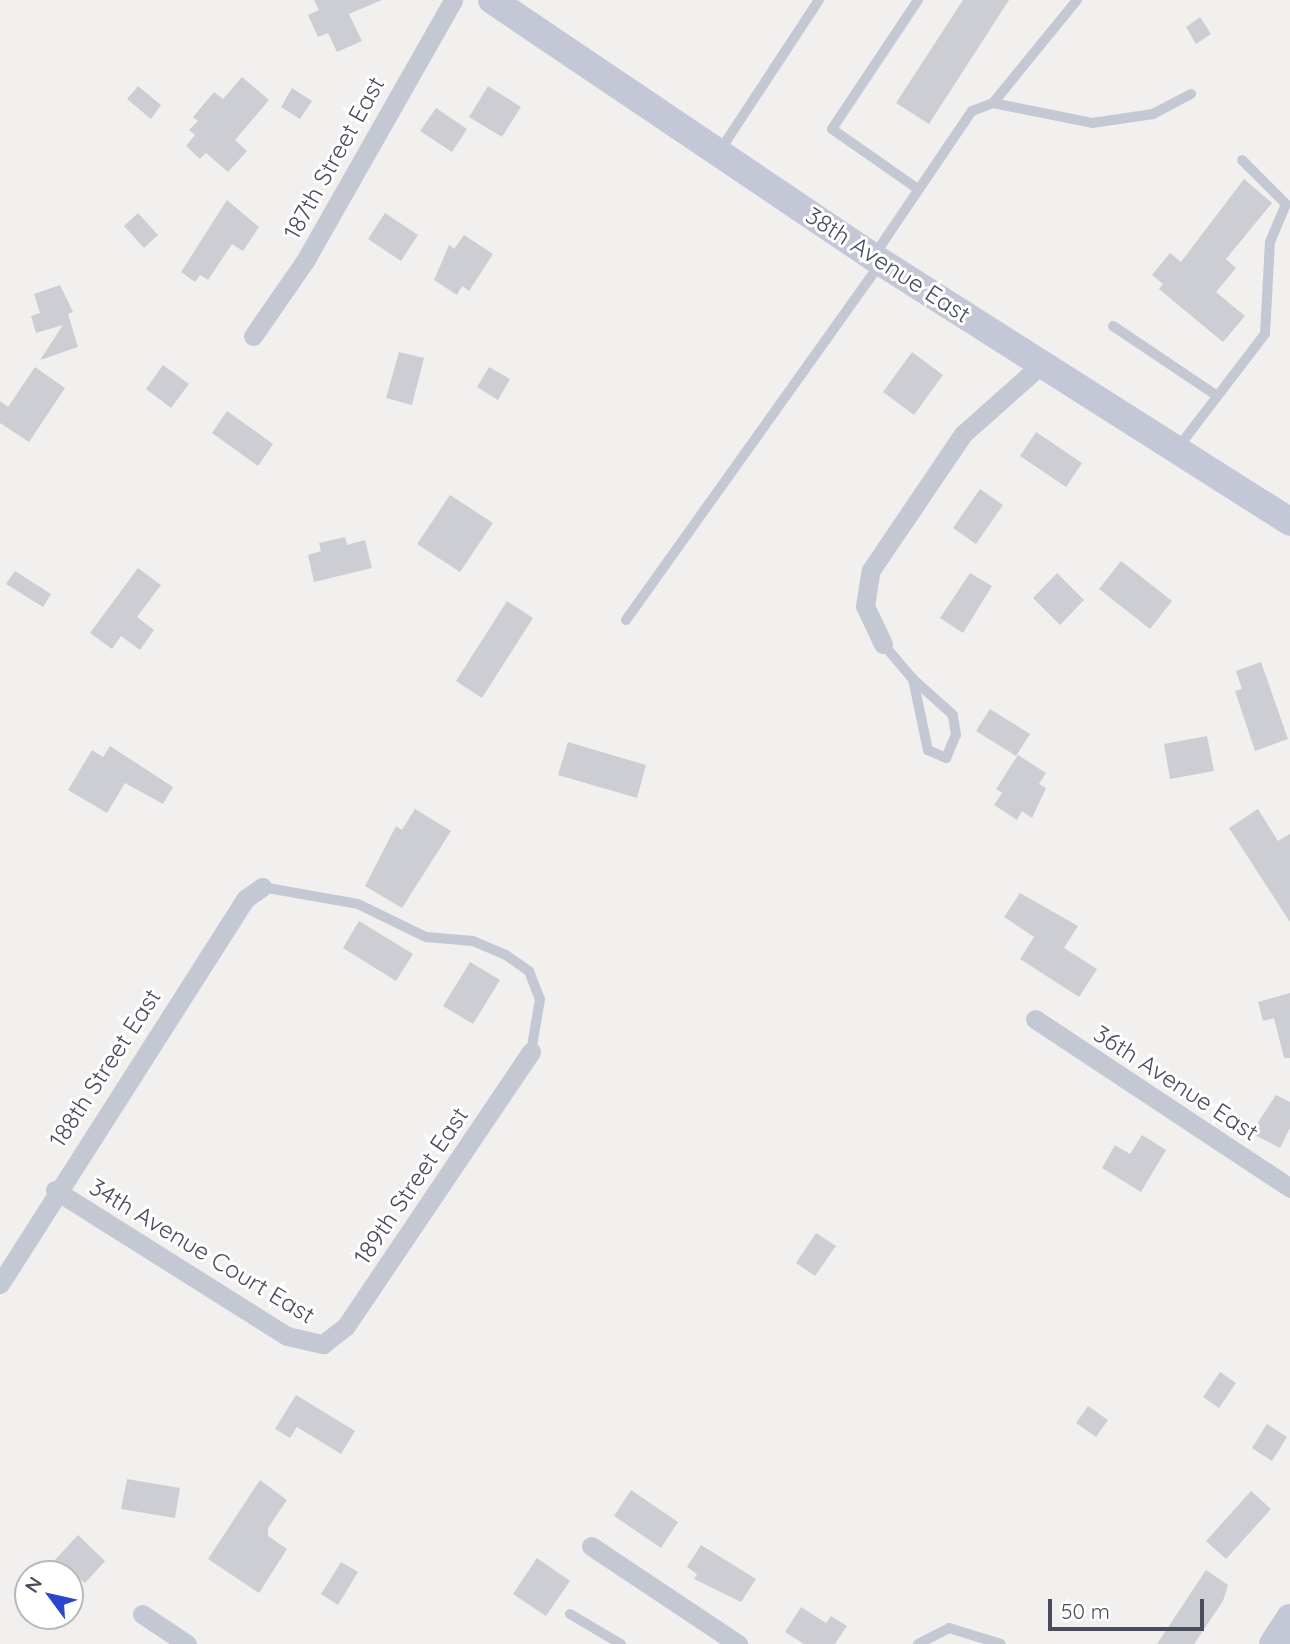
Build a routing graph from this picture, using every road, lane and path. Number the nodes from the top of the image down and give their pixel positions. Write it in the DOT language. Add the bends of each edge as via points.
graph roads {
  1 [pos="453,0"];
  2 [pos="492,0"];
  3 [pos="819,0"];
  4 [pos="918,0"];
  5 [pos="1077,0"];
  6 [pos="1191,94"];
  7 [pos="993,103"];
  8 [pos="719,153"];
  9 [pos="1242,160"];
  10 [pos="915,187"];
  11 [pos="877,260"];
  12 [pos="1113,326"];
  13 [pos="253,336"];
  14 [pos="1043,363"];
  15 [pos="1217,396"];
  16 [pos="1177,449"];
  17 [pos="1290,522"];
  18 [pos="626,620"];
  19 [pos="883,644"];
  20 [pos="913,679"];
  21 [pos="262,887"];
  22 [pos="1035,1019"];
  23 [pos="530,1052"];
  24 [pos="1290,1188"];
  25 [pos="55,1190"];
  26 [pos="0,1284"];
  27 [pos="327,1342"];
  28 [pos="591,1546"];
  29 [pos="142,1614"];
  30 [pos="570,1614"];
  31 [pos="1290,1618"];
  32 [pos="187,1644"];
  33 [pos="621,1644"];
  34 [pos="738,1644"];
  35 [pos="918,1644"];
  36 [pos="1001,1644"];
  37 [pos="1273,1644"];
  1 -- 13 [label="street, 187th Street East" via="305,261"];
  2 -- 8 [label="street, 38th Avenue East"];
  3 -- 8 [label="lane"];
  4 -- 10 [label="lane" via="832,129"];
  5 -- 7 [label="lane"];
  6 -- 7 [label="lane" via="1153,114 1092,123"];
  7 -- 10 [label="lane" via="972,111"];
  8 -- 11 [label="street, 38th Avenue East"];
  9 -- 15 [label="lane" via="1286,204 1270,242 1265,334"];
  10 -- 11 [label="lane"];
  11 -- 14 [label="street, 38th Avenue East"];
  11 -- 18 [label="lane"];
  12 -- 15 [label="lane"];
  14 -- 16 [label="street, 38th Avenue East"];
  14 -- 19 [label="street" via="963,434 871,570 865,606"];
  15 -- 16 [label="lane"];
  16 -- 17 [label="street, 38th Avenue East"];
  19 -- 20 [label="lane"];
  20 -- 20 [label="lane" via="923,739 933,756 946,758 956,735 953,715"];
  21 -- 23 [label="lane" via="358,904 426,937 473,941 506,955 529,971 540,999"];
  21 -- 25 [label="street, 188th Street East" via="245,899"];
  22 -- 24 [label="street, 36th Avenue East"];
  23 -- 27 [label="street, 189th Street East" via="346,1326"];
  25 -- 26 [label="street, 188th Street East"];
  25 -- 27 [label="street, 34th Avenue Court East" via="287,1336 313,1345"];
  28 -- 34 [label="street"];
  29 -- 32 [label="street"];
  30 -- 33 [label="lane"];
  31 -- 37 [label="street"];
  35 -- 36 [label="lane" via="957,1628"];
}
